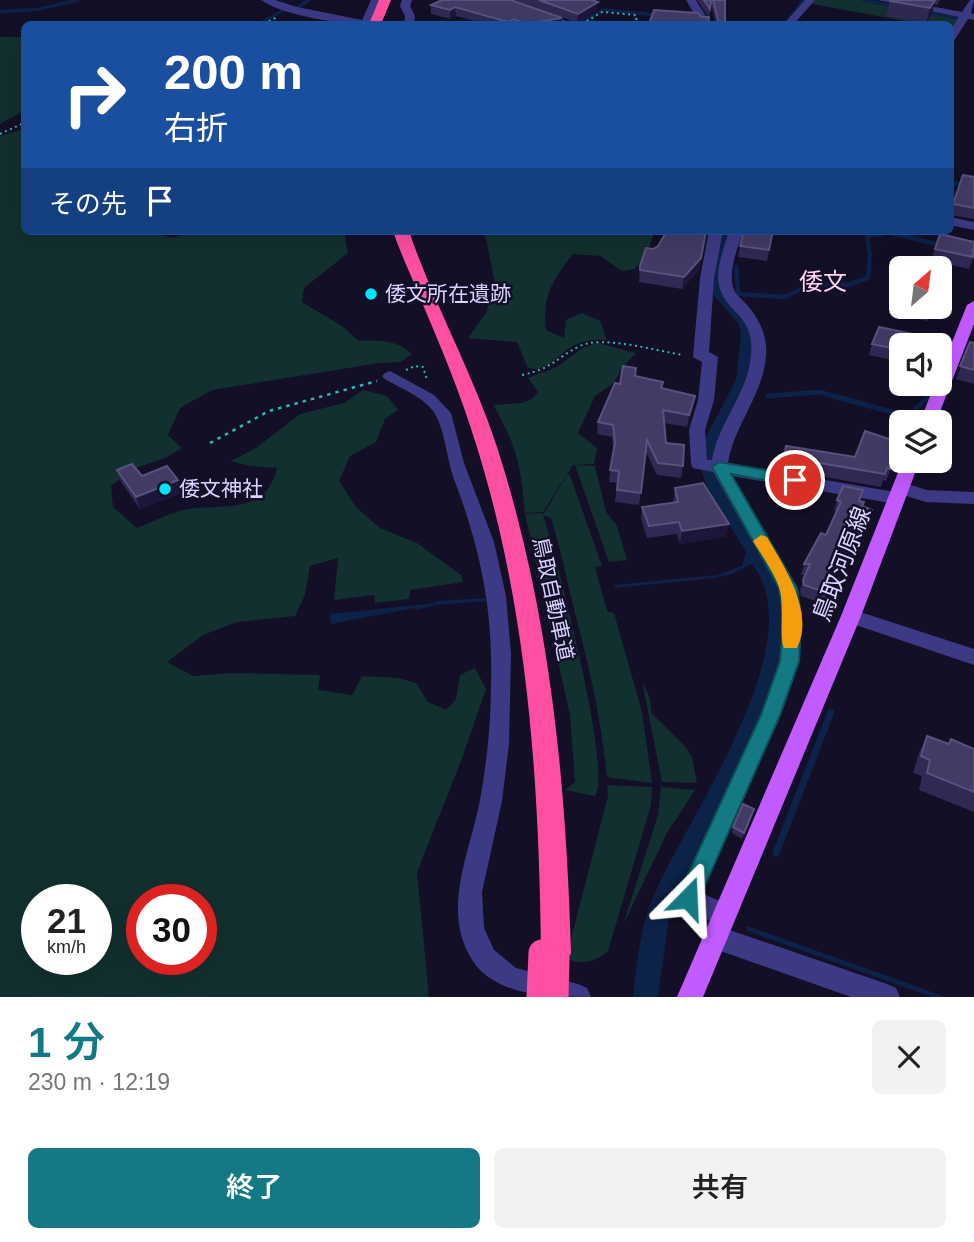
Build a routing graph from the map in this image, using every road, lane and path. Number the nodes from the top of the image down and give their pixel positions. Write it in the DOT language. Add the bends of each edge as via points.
graph roads {
  1 [pos="266,0"];
  2 [pos="376,0"];
  3 [pos="387,0"];
  4 [pos="407,0"];
  5 [pos="498,0"];
  6 [pos="691,0"];
  7 [pos="810,0"];
  8 [pos="883,0"];
  9 [pos="974,1"];
  10 [pos="970,16"];
  11 [pos="351,21"];
  12 [pos="367,21"];
  13 [pos="376,21"];
  14 [pos="382,21"];
  15 [pos="409,21"];
  16 [pos="560,21"];
  17 [pos="587,21"];
  18 [pos="637,21"];
  19 [pos="703,21"];
  20 [pos="792,21"];
  21 [pos="954,34"];
  22 [pos="21,124"];
  23 [pos="0,134"];
  24 [pos="954,222"];
  25 [pos="974,226"];
  26 [pos="394,235"];
  27 [pos="403,235"];
  28 [pos="715,235"];
  29 [pos="735,235"];
  30 [pos="974,305"];
  31 [pos="701,357"];
  32 [pos="522,375"];
  33 [pos="390,376"];
  34 [pos="432,385"];
  35 [pos="933,410"];
  36 [pos="210,443"];
  37 [pos="719,467"];
  38 [pos="907,473"];
  39 [pos="899,493"];
  40 [pos="974,498"];
  41 [pos="851,616"];
  42 [pos="974,657"];
  43 [pos="719,926"];
  44 [pos="549,953"];
  45 [pos="540,997"];
  46 [pos="555,997"];
  47 [pos="578,997"];
  48 [pos="690,997"];
  49 [pos="887,997"];
  1 -- 11 [label="street"];
  2 -- 12 [label="street"];
  3 -- 13 [label="highway"];
  3 -- 14 [label="highway"];
  4 -- 15 [label="street"];
  5 -- 16 [label="street"];
  6 -- 19 [label="street"];
  7 -- 20 [label="street"];
  8 -- 10 [label="street"];
  9 -- 10 [label="street"];
  10 -- 21 [label="street"];
  17 -- 18 [label="path" via="603,12 636,15"];
  22 -- 23 [label="path"];
  24 -- 25 [label="street"];
  26 -- 44 [label="highway, 鳥取自動車道" via="475,447 512,590 534,739"];
  27 -- 44 [label="highway, 鳥取自動車道" via="487,447 526,590 548,738 555,859"];
  28 -- 31 [label="street" via="708,260"];
  29 -- 37 [label="street" via="726,286 750,317 758,335 759,356 749,393 725,439"];
  30 -- 35 [label="main road"];
  31 -- 32 [label="path" via="596,341 581,345 546,370"];
  31 -- 37 [label="street" via="710,358 696,454 699,464"];
  33 -- 34 [label="path" via="423,367"];
  33 -- 36 [label="path" via="269,411"];
  33 -- 47 [label="street" via="438,406 444,415 492,568 501,649 498,746 491,803 472,874 470,917 478,947 501,973 521,984"];
  37 -- 39 [label="street"];
  37 -- 43 [label="street" via="788,588 792,615 790,661 771,715 688,898"];
  38 -- 39 [label="main road, 鳥取河原線"];
  39 -- 40 [label="street"];
  39 -- 41 [label="main road, 鳥取河原線"];
  41 -- 42 [label="street"];
  41 -- 43 [label="main road, 鳥取河原線"];
  43 -- 48 [label="main road, 鳥取河原線"];
  43 -- 49 [label="street"];
  44 -- 45 [label="highway, 鳥取自動車道, bridge"];
  44 -- 46 [label="highway, 鳥取自動車道, bridge"];
}
